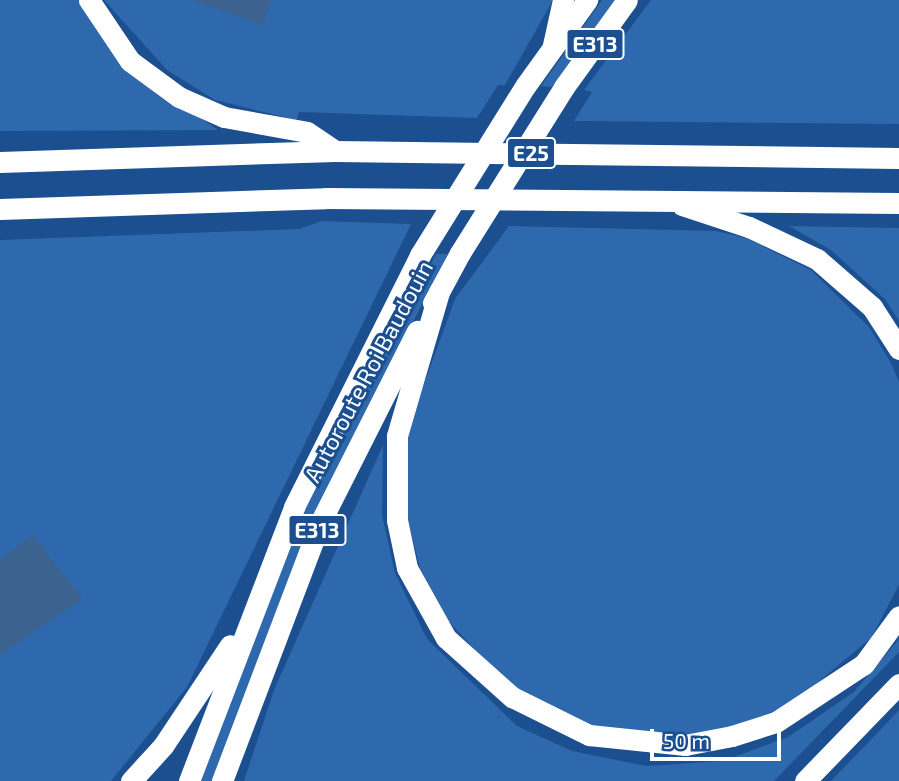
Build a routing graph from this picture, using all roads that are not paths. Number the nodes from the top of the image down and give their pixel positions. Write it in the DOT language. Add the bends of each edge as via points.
graph roads {
  1 [pos="89,0"];
  2 [pos="563,0"];
  3 [pos="587,0"];
  4 [pos="627,0"];
  5 [pos="553,46"];
  6 [pos="335,151"];
  7 [pos="899,158"];
  8 [pos="0,162"];
  9 [pos="657,197"];
  10 [pos="899,203"];
  11 [pos="0,209"];
  12 [pos="439,292"];
  13 [pos="899,349"];
  14 [pos="899,615"];
  15 [pos="247,621"];
  16 [pos="899,684"];
  17 [pos="131,781"];
  18 [pos="189,781"];
  19 [pos="222,781"];
  20 [pos="805,781"];
  1 -- 6 [label="highway" via="130,61 179,97 224,117 307,132"];
  2 -- 5 [label="highway"];
  3 -- 5 [label="highway, E313"];
  4 -- 12 [label="highway, Autoroute Roi Baudouin / E313, bridge" via="564,87"];
  5 -- 15 [label="highway, E313, bridge" via="420,255 294,507"];
  6 -- 7 [label="highway, E25"];
  6 -- 8 [label="highway, E25"];
  9 -- 10 [label="highway, E25"];
  9 -- 11 [label="highway, E25" via="326,198"];
  9 -- 13 [label="highway" via="749,227 817,259 872,307"];
  12 -- 14 [label="highway" via="397,436 397,520 407,568 446,638 512,697 589,736 685,745 732,736 776,722 864,664"];
  12 -- 19 [label="highway, Autoroute Roi Baudouin / E313" via="321,521"];
  15 -- 17 [label="highway" via="163,746"];
  15 -- 18 [label="highway, E313"];
  16 -- 20 [label="highway"];
}
